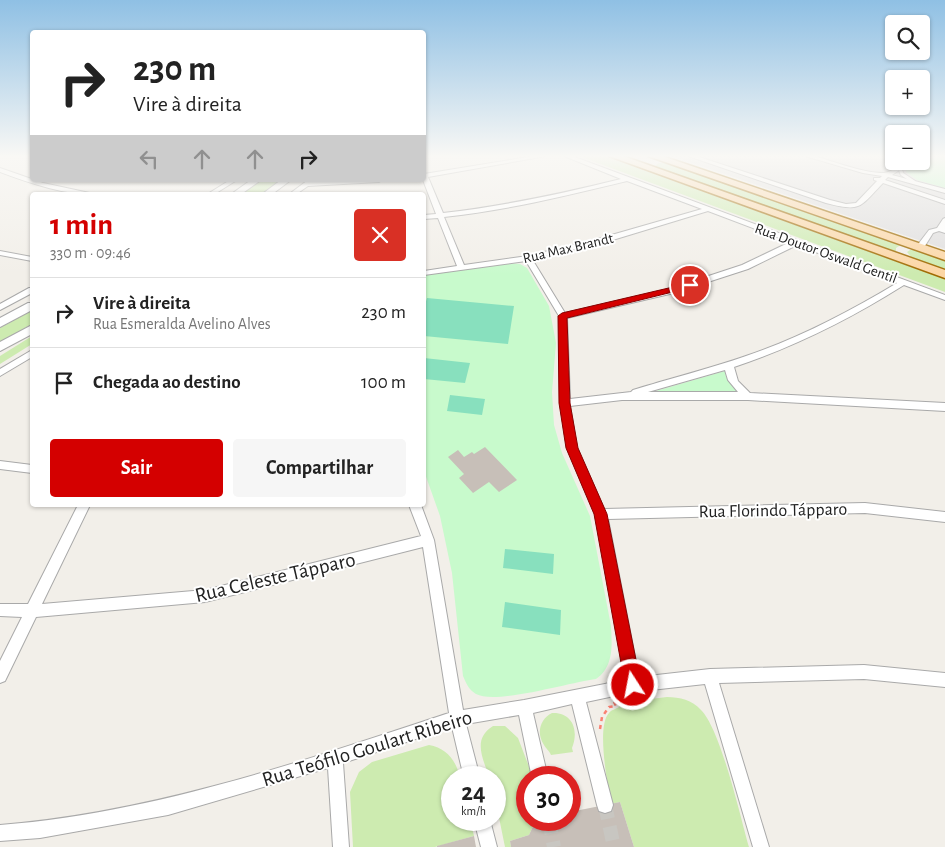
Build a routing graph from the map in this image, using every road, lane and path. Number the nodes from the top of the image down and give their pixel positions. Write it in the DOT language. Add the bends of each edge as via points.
graph roads {
  1 [pos="432,196"];
  2 [pos="560,196"];
  3 [pos="672,196"];
  4 [pos="725,196"];
  5 [pos="768,196"];
  6 [pos="809,196"];
  7 [pos="868,196"];
  8 [pos="926,196"];
  9 [pos="944,201"];
  10 [pos="709,209"];
  11 [pos="440,215"];
  12 [pos="426,218"];
  13 [pos="945,220"];
  14 [pos="942,230"];
  15 [pos="798,242"];
  16 [pos="915,246"];
  17 [pos="0,253"];
  18 [pos="945,256"];
  19 [pos="528,258"];
  20 [pos="900,258"];
  21 [pos="30,259"];
  22 [pos="462,268"];
  23 [pos="426,273"];
  24 [pos="945,274"];
  25 [pos="904,282"];
  26 [pos="30,291"];
  27 [pos="945,298"];
  28 [pos="0,307"];
  29 [pos="30,307"];
  30 [pos="562,316"];
  31 [pos="0,323"];
  32 [pos="30,329"];
  33 [pos="0,347"];
  34 [pos="30,354"];
  35 [pos="729,366"];
  36 [pos="0,373"];
  37 [pos="622,396"];
  38 [pos="748,396"];
  39 [pos="565,403"];
  40 [pos="945,406"];
  41 [pos="0,465"];
  42 [pos="30,469"];
  43 [pos="83,507"];
  44 [pos="416,507"];
  45 [pos="601,514"];
  46 [pos="945,517"];
  47 [pos="428,540"];
  48 [pos="0,610"];
  49 [pos="32,611"];
  50 [pos="0,676"];
  51 [pos="710,676"];
  52 [pos="945,680"];
  53 [pos="633,685"];
  54 [pos="609,690"];
  55 [pos="577,696"];
  56 [pos="524,707"];
  57 [pos="457,718"];
  58 [pos="600,734"];
  59 [pos="335,758"];
  60 [pos="469,766"];
  61 [pos="537,766"];
  62 [pos="604,805"];
  63 [pos="485,831"];
  64 [pos="0,833"];
  65 [pos="341,847"];
  66 [pos="489,847"];
  67 [pos="761,847"];
  1 -- 11 [label="street"];
  2 -- 11 [label="street" via="489,210"];
  3 -- 10 [label="street, Rua Doutor Oswald Gentil"];
  4 -- 20 [label="main road"];
  5 -- 16 [label="main road"];
  6 -- 7 [label="street" via="853,207"];
  8 -- 9 [label="street"];
  10 -- 15 [label="street, Rua Doutor Oswald Gentil"];
  10 -- 19 [label="street, Rua Max Brandt" via="612,238"];
  11 -- 12 [label="street"];
  11 -- 22 [label="street"];
  13 -- 14 [label="street"];
  14 -- 16 [label="street" via="931,231"];
  15 -- 25 [label="street, Rua Doutor Oswald Gentil"];
  15 -- 30 [label="street" via="745,267 671,291"];
  16 -- 18 [label="main road"];
  16 -- 20 [label="main road" via="899,249"];
  17 -- 21 [label="street"];
  19 -- 22 [label="street, Rua Max Brandt"];
  19 -- 30 [label="street"];
  20 -- 24 [label="main road"];
  22 -- 23 [label="street, Rua Max Brandt"];
  25 -- 27 [label="street, Rua Doutor Oswald Gentil"];
  25 -- 35 [label="street" via="865,307 807,336"];
  26 -- 28 [label="street"];
  29 -- 31 [label="street"];
  30 -- 39 [label="street"];
  32 -- 33 [label="street"];
  34 -- 36 [label="street"];
  35 -- 37 [label="street"];
  35 -- 38 [label="street" via="736,387"];
  37 -- 38 [label="street"];
  37 -- 39 [label="street"];
  38 -- 40 [label="street"];
  39 -- 45 [label="street" via="572,448"];
  41 -- 42 [label="street"];
  43 -- 49 [label="street"];
  44 -- 47 [label="street"];
  45 -- 46 [label="street, Rua Florindo Tápparo" via="865,508"];
  45 -- 53 [label="street"];
  47 -- 49 [label="street, Rua Celeste Tápparo" via="205,596"];
  47 -- 57 [label="street"];
  48 -- 49 [label="street, Rua Celeste Tápparo"];
  49 -- 50 [label="street"];
  51 -- 52 [label="street, Rua Teófilo Goulart Ribeiro" via="864,672"];
  51 -- 53 [label="street, Rua Teófilo Goulart Ribeiro"];
  51 -- 67 [label="street"];
  53 -- 54 [label="street, Rua Teófilo Goulart Ribeiro"];
  54 -- 55 [label="street, Rua Teófilo Goulart Ribeiro"];
  54 -- 58 [label="path" via="616,706 602,718"];
  55 -- 56 [label="street, Rua Teófilo Goulart Ribeiro"];
  55 -- 62 [label="street"];
  56 -- 57 [label="street, Rua Teófilo Goulart Ribeiro"];
  56 -- 61 [label="street"];
  57 -- 59 [label="street, Rua Teófilo Goulart Ribeiro"];
  57 -- 60 [label="street"];
  59 -- 64 [label="street, Rua Teófilo Goulart Ribeiro" via="168,807 40,830"];
  59 -- 65 [label="street"];
  63 -- 66 [label="street"];
}
